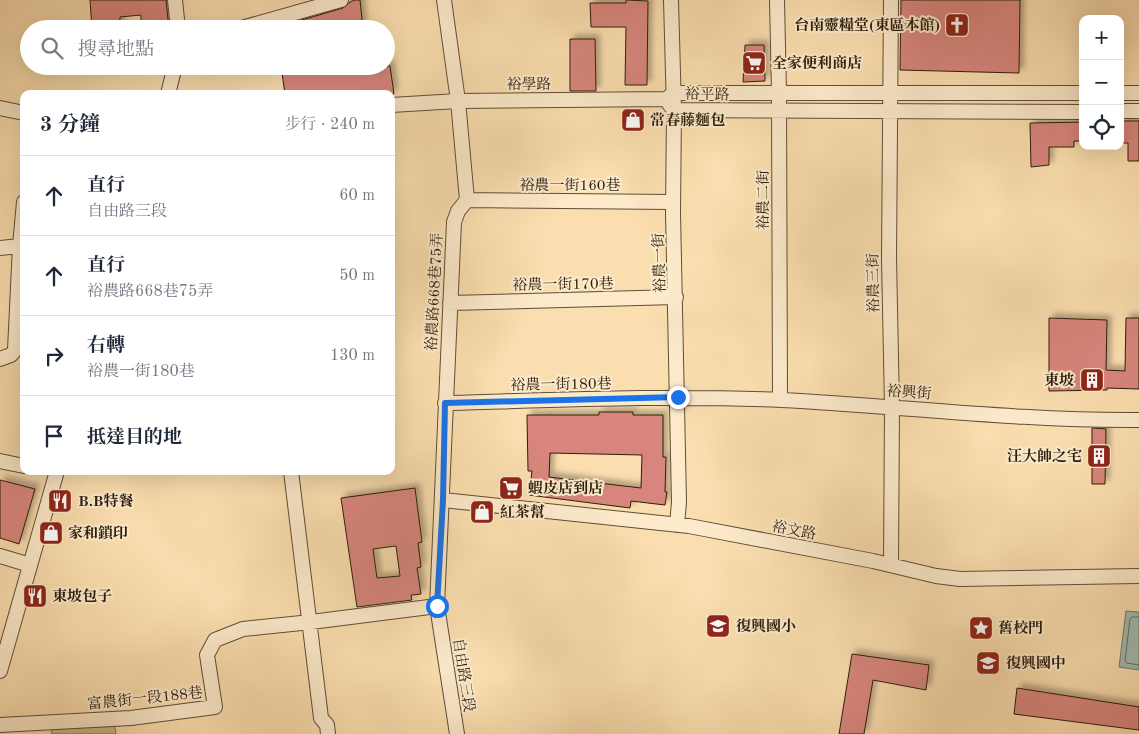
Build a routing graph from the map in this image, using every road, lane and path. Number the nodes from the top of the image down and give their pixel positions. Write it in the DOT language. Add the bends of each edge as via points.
graph roads {
  1 [pos="175,0"];
  2 [pos="341,0"];
  3 [pos="444,0"];
  4 [pos="671,0"];
  5 [pos="777,0"];
  6 [pos="891,0"];
  7 [pos="177,20"];
  8 [pos="270,20"];
  9 [pos="173,75"];
  10 [pos="169,90"];
  11 [pos="779,93"];
  12 [pos="891,93"];
  13 [pos="1079,93"];
  14 [pos="1124,93"];
  15 [pos="1139,93"];
  16 [pos="458,101"];
  17 [pos="671,101"];
  18 [pos="395,105"];
  19 [pos="0,108"];
  20 [pos="779,111"];
  21 [pos="890,111"];
  22 [pos="1124,111"];
  23 [pos="1139,111"];
  24 [pos="20,112"];
  25 [pos="1079,112"];
  26 [pos="467,200"];
  27 [pos="673,202"];
  28 [pos="20,246"];
  29 [pos="0,248"];
  30 [pos="676,297"];
  31 [pos="450,303"];
  32 [pos="0,359"];
  33 [pos="678,397"];
  34 [pos="780,400"];
  35 [pos="445,403"];
  36 [pos="892,407"];
  37 [pos="1139,420"];
  38 [pos="0,461"];
  39 [pos="20,465"];
  40 [pos="52,475"];
  41 [pos="292,475"];
  42 [pos="443,500"];
  43 [pos="677,525"];
  44 [pos="0,556"];
  45 [pos="30,565"];
  46 [pos="891,565"];
  47 [pos="1139,576"];
  48 [pos="437,606"];
  49 [pos="311,622"];
  50 [pos="0,671"];
  51 [pos="0,725"];
  52 [pos="328,734"];
  53 [pos="456,734"];
  1 -- 7 [label="street"];
  2 -- 8 [label="street"];
  3 -- 16 [label="street"];
  4 -- 17 [label="street, 裕農一街"];
  5 -- 11 [label="street, 裕農二街"];
  6 -- 12 [label="street, 裕農三街"];
  9 -- 10 [label="street"];
  11 -- 12 [label="street, 裕平路"];
  11 -- 17 [label="street, 裕平路"];
  11 -- 20 [label="street, 裕農二街"];
  12 -- 13 [label="street, 裕平路"];
  12 -- 21 [label="street, 裕農三街"];
  14 -- 15 [label="street"];
  16 -- 17 [label="street, 裕學路"];
  16 -- 18 [label="street, 裕學路"];
  16 -- 26 [label="street"];
  17 -- 20 [label="street, 裕平路"];
  17 -- 27 [label="street, 裕農一街"];
  19 -- 24 [label="street"];
  20 -- 21 [label="street, 裕平路"];
  20 -- 34 [label="street, 裕農二街"];
  21 -- 25 [label="street, 裕平路"];
  21 -- 36 [label="street, 裕農三街" via="888,258"];
  22 -- 23 [label="street"];
  26 -- 27 [label="street, 裕農一街160巷"];
  26 -- 31 [label="street, 裕農路668巷75弄" via="454,222"];
  27 -- 30 [label="street, 裕農一街"];
  28 -- 29 [label="street"];
  28 -- 32 [label="street" via="14,350 11,355"];
  30 -- 31 [label="street, 裕農一街170巷"];
  30 -- 33 [label="street, 裕農一街"];
  31 -- 35 [label="street, 裕農路668巷75弄"];
  33 -- 34 [label="street, 裕興街"];
  33 -- 35 [label="street, 裕農一街180巷"];
  33 -- 43 [label="street, 裕農一街"];
  34 -- 36 [label="street, 裕興街"];
  35 -- 42 [label="street, 裕農路668巷75弄"];
  36 -- 37 [label="street, 裕興街"];
  36 -- 46 [label="street, 裕農三街"];
  38 -- 39 [label="street"];
  40 -- 45 [label="street"];
  41 -- 49 [label="street"];
  42 -- 43 [label="street, 裕文路"];
  42 -- 48 [label="street, 自由路三段"];
  43 -- 46 [label="street, 裕文路"];
  44 -- 45 [label="street"];
  45 -- 50 [label="street"];
  46 -- 47 [label="street, 裕文路" via="960,579"];
  48 -- 49 [label="street"];
  48 -- 53 [label="street, 自由路三段"];
  49 -- 51 [label="street, 富農街一段188巷" via="244,629 215,640 207,656 215,707 131,718"];
  49 -- 52 [label="street" via="321,718 327,724"];
}
